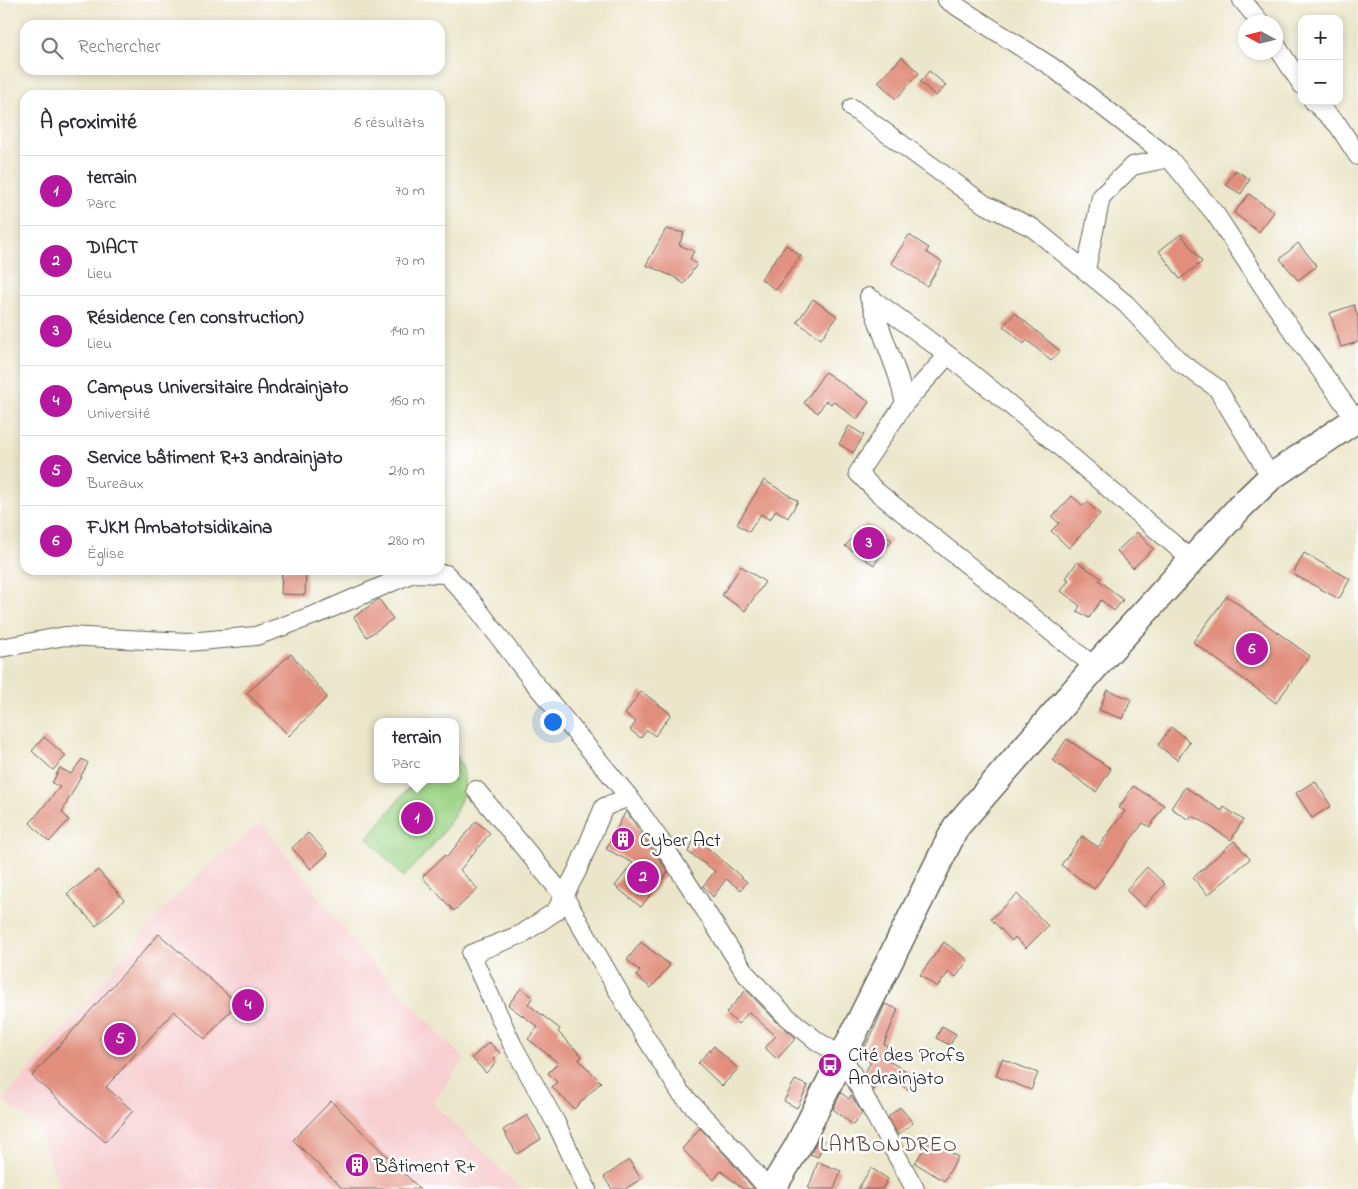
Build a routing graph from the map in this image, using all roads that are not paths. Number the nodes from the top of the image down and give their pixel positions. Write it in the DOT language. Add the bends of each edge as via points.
graph roads {
  1 [pos="947,0"];
  2 [pos="1242,0"];
  3 [pos="1254,15"];
  4 [pos="1283,56"];
  5 [pos="1298,79"];
  6 [pos="1317,105"];
  7 [pos="852,108"];
  8 [pos="1358,156"];
  9 [pos="1168,158"];
  10 [pos="1086,270"];
  11 [pos="948,356"];
  12 [pos="905,403"];
  13 [pos="1357,419"];
  14 [pos="1271,477"];
  15 [pos="1192,560"];
  16 [pos="445,574"];
  17 [pos="408,575"];
  18 [pos="0,648"];
  19 [pos="1096,667"];
  20 [pos="476,790"];
  21 [pos="629,797"];
  22 [pos="564,896"];
  23 [pos="843,1057"];
  24 [pos="587,1189"];
  25 [pos="768,1189"];
  26 [pos="772,1189"];
  27 [pos="915,1189"];
  1 -- 9 [label="street" via="1052,67"];
  2 -- 3 [label="street"];
  4 -- 5 [label="street"];
  6 -- 8 [label="street" via="1338,125"];
  7 -- 10 [label="street" via="984,204 1033,228"];
  9 -- 10 [label="street" via="1132,166 1102,197"];
  9 -- 13 [label="street" via="1216,215 1289,326"];
  10 -- 14 [label="street" via="1126,304 1181,363 1217,388"];
  11 -- 12 [label="street"];
  11 -- 12 [label="street" via="927,337 869,297"];
  11 -- 15 [label="street" via="974,374"];
  12 -- 19 [label="street" via="858,473 877,492"];
  13 -- 14 [label="street"];
  14 -- 15 [label="street"];
  15 -- 19 [label="street"];
  16 -- 21 [label="street" via="470,599 531,679"];
  17 -- 18 [label="street" via="256,636 188,642 65,636"];
  19 -- 23 [label="street" via="956,827"];
  20 -- 22 [label="street"];
  21 -- 22 [label="street" via="604,807"];
  21 -- 23 [label="street" via="746,974 785,1014 817,1041"];
  22 -- 24 [label="street" via="556,911 522,934 471,954 512,1044 556,1123"];
  22 -- 25 [label="street" via="680,1092"];
  23 -- 26 [label="street" via="789,1163"];
  23 -- 27 [label="street"];
}
